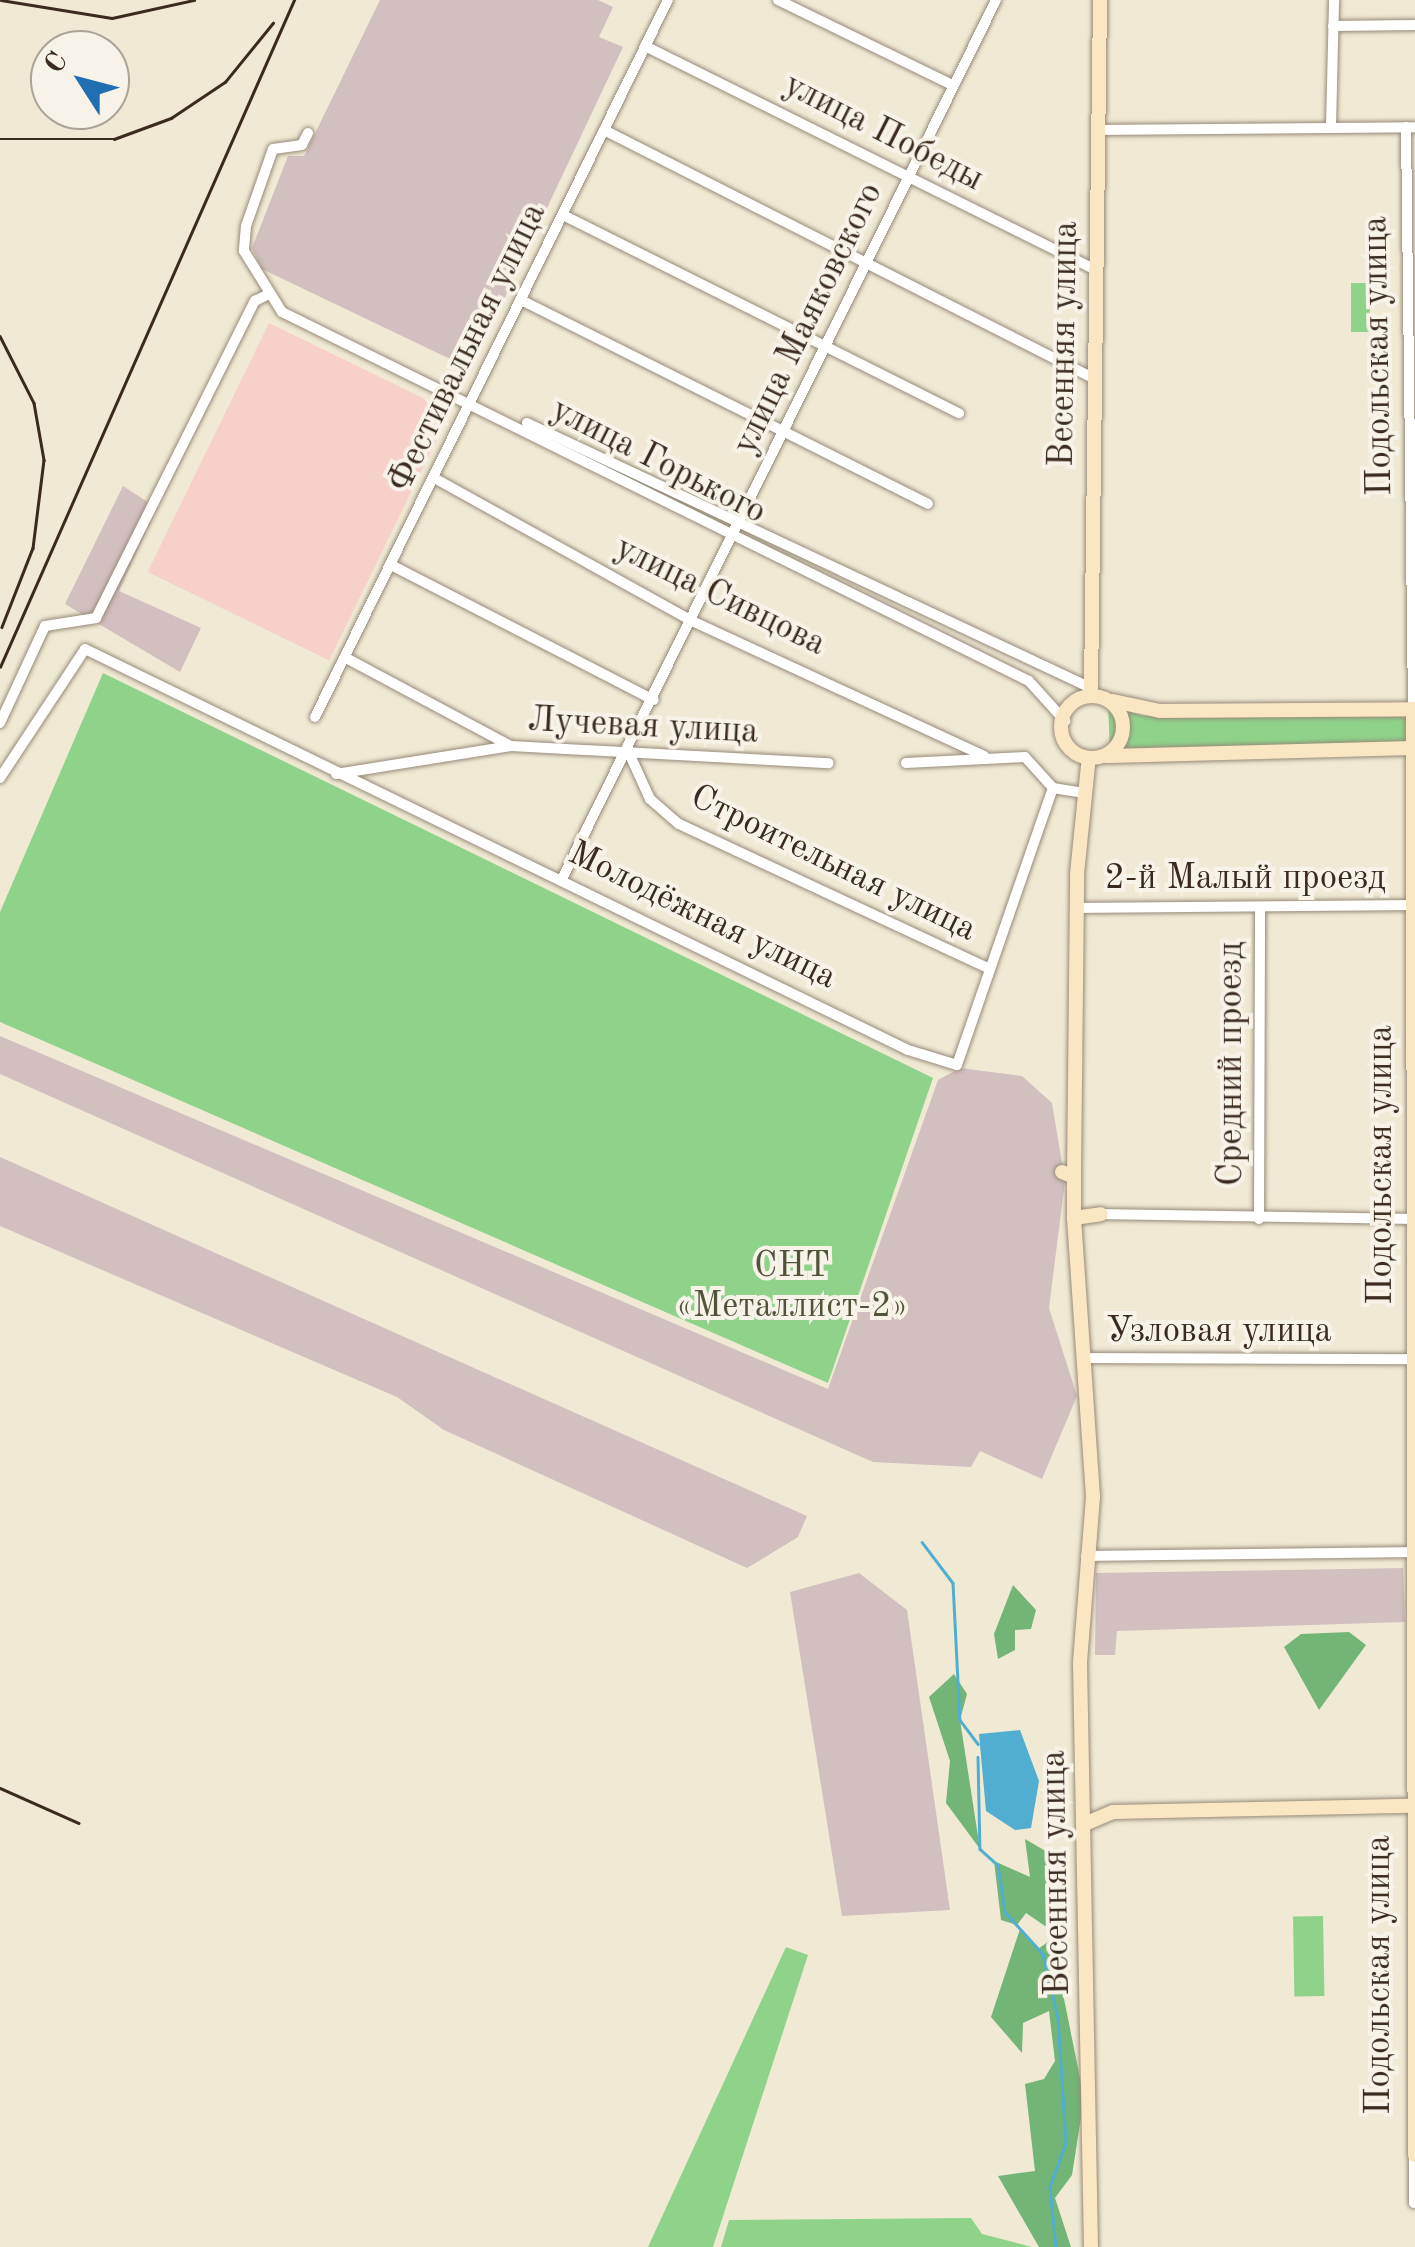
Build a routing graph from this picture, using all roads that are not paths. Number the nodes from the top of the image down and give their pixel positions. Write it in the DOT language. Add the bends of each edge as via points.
graph roads {
  1 [pos="668,0"];
  2 [pos="778,0"];
  3 [pos="1100,0"];
  4 [pos="1334,0"];
  5 [pos="994,1"];
  6 [pos="1415,25"];
  7 [pos="1334,26"];
  8 [pos="645,46"];
  9 [pos="952,86"];
  10 [pos="1331,126"];
  11 [pos="1410,128"];
  12 [pos="604,130"];
  13 [pos="1098,130"];
  14 [pos="308,132"];
  15 [pos="910,177"];
  16 [pos="563,215"];
  17 [pos="868,264"];
  18 [pos="1096,270"];
  19 [pos="266,295"];
  20 [pos="521,300"];
  21 [pos="827,345"];
  22 [pos="1095,379"];
  23 [pos="474,404"];
  24 [pos="959,414"];
  25 [pos="784,432"];
  26 [pos="1413,438"];
  27 [pos="436,479"];
  28 [pos="928,504"];
  29 [pos="744,518"];
  30 [pos="736,534"];
  31 [pos="393,566"];
  32 [pos="692,621"];
  33 [pos="346,658"];
  34 [pos="1091,688"];
  35 [pos="654,700"];
  36 [pos="1113,701"];
  37 [pos="1414,708"];
  38 [pos="314,717"];
  39 [pos="1064,721"];
  40 [pos="0,722"];
  41 [pos="511,746"];
  42 [pos="1414,748"];
  43 [pos="629,753"];
  44 [pos="984,756"];
  45 [pos="1107,756"];
  46 [pos="829,763"];
  47 [pos="906,763"];
  48 [pos="1088,764"];
  49 [pos="335,774"];
  50 [pos="0,778"];
  51 [pos="1052,788"];
  52 [pos="1083,793"];
  53 [pos="563,877"];
  54 [pos="1413,906"];
  55 [pos="1077,908"];
  56 [pos="1260,909"];
  57 [pos="988,968"];
  58 [pos="1414,1113"];
  59 [pos="1101,1214"];
  60 [pos="1074,1218"];
  61 [pos="1259,1219"];
  62 [pos="1412,1219"];
  63 [pos="1083,1358"];
  64 [pos="1413,1359"];
  65 [pos="1413,1552"];
  66 [pos="1086,1556"];
  67 [pos="1410,1806"];
  68 [pos="1087,1823"];
  69 [pos="1415,2154"];
  70 [pos="1414,2203"];
  71 [pos="1091,2247"];
  1 -- 8 [label="street, Фестивальная улица"];
  2 -- 9 [label="street"];
  3 -- 13 [label="street, Весенняя улица"];
  4 -- 7 [label="street"];
  5 -- 9 [label="street, улица Маяковского"];
  6 -- 7 [label="street"];
  7 -- 10 [label="street"];
  8 -- 12 [label="street, Фестивальная улица"];
  8 -- 15 [label="street, улица Победы"];
  9 -- 15 [label="street, улица Маяковского"];
  10 -- 11 [label="street"];
  10 -- 13 [label="street"];
  11 -- 26 [label="street, Подольская улица"];
  12 -- 16 [label="street, Фестивальная улица"];
  12 -- 17 [label="street"];
  13 -- 18 [label="street, Весенняя улица"];
  14 -- 19 [label="street" via="302,145 273,149 258,173 244,251"];
  15 -- 17 [label="street, улица Маяковского"];
  15 -- 18 [label="street, улица Победы"];
  16 -- 20 [label="street, Фестивальная улица"];
  16 -- 21 [label="street"];
  17 -- 21 [label="street, улица Маяковского"];
  17 -- 22 [label="street"];
  18 -- 22 [label="street, Весенняя улица"];
  19 -- 23 [label="street" via="282,312"];
  19 -- 40 [label="street" via="255,301 96,618 45,626"];
  20 -- 23 [label="street, Фестивальная улица"];
  20 -- 25 [label="street"];
  21 -- 24 [label="street"];
  21 -- 25 [label="street, улица Маяковского"];
  22 -- 34 [label="street, Весенняя улица"];
  23 -- 27 [label="street, Фестивальная улица"];
  23 -- 29 [label="street, улица Горького"];
  23 -- 30 [label="street, улица Горького"];
  25 -- 28 [label="street"];
  25 -- 29 [label="street, улица Маяковского"];
  26 -- 37 [label="street, Подольская улица"];
  27 -- 31 [label="street, Фестивальная улица"];
  27 -- 32 [label="street, улица Сивцова"];
  29 -- 30 [label="street, улица Маяковского"];
  29 -- 34 [label="street, улица Горького"];
  30 -- 32 [label="street, улица Маяковского"];
  30 -- 39 [label="street, улица Горького" via="1029,682"];
  31 -- 33 [label="street, Фестивальная улица"];
  31 -- 35 [label="street"];
  32 -- 35 [label="street, улица Маяковского"];
  32 -- 44 [label="street, улица Сивцова"];
  33 -- 38 [label="street, Фестивальная улица"];
  33 -- 41 [label="street"];
  34 -- 36 [label="street"];
  34 -- 39 [label="street"];
  35 -- 43 [label="street, улица Маяковского"];
  36 -- 37 [label="street" via="1160,711"];
  36 -- 45 [label="street" via="1118,731"];
  37 -- 42 [label="street, Подольская улица"];
  39 -- 48 [label="street" via="1070,746"];
  41 -- 43 [label="street, Лучевая улица"];
  41 -- 49 [label="street, Лучевая улица"];
  42 -- 45 [label="street"];
  42 -- 54 [label="street, Подольская улица"];
  43 -- 46 [label="street, Лучевая улица"];
  43 -- 53 [label="street, улица Маяковского"];
  43 -- 57 [label="street, Строительная улица" via="650,799 679,824"];
  44 -- 47 [label="street" via="956,766"];
  44 -- 51 [label="street" via="1025,757"];
  45 -- 48 [label="street"];
  48 -- 52 [label="street, Весенняя улица"];
  49 -- 50 [label="street, Молодёжная улица" via="85,649"];
  49 -- 53 [label="street, Молодёжная улица"];
  51 -- 52 [label="street"];
  51 -- 57 [label="street"];
  52 -- 55 [label="street, Весенняя улица"];
  53 -- 57 [label="street, Молодёжная улица" via="908,1050 957,1065"];
  54 -- 56 [label="street, 2-й Малый проезд"];
  54 -- 58 [label="street, Подольская улица"];
  55 -- 56 [label="street, 2-й Малый проезд"];
  55 -- 60 [label="street, Весенняя улица" via="1068,1174"];
  56 -- 61 [label="street, Средний проезд"];
  58 -- 62 [label="street, Подольская улица"];
  59 -- 60 [label="street"];
  59 -- 61 [label="street"];
  60 -- 63 [label="street, Весенняя улица"];
  61 -- 62 [label="street"];
  62 -- 64 [label="street, Подольская улица"];
  63 -- 64 [label="street, Узловая улица"];
  63 -- 66 [label="street, Весенняя улица" via="1093,1498"];
  64 -- 65 [label="street, Подольская улица"];
  65 -- 66 [label="street"];
  65 -- 67 [label="street, Подольская улица"];
  66 -- 68 [label="street, Весенняя улица"];
  67 -- 68 [label="street" via="1113,1812"];
  67 -- 69 [label="street, Подольская улица"];
  68 -- 71 [label="street, Весенняя улица"];
  69 -- 70 [label="street, Подольская улица"];
}
